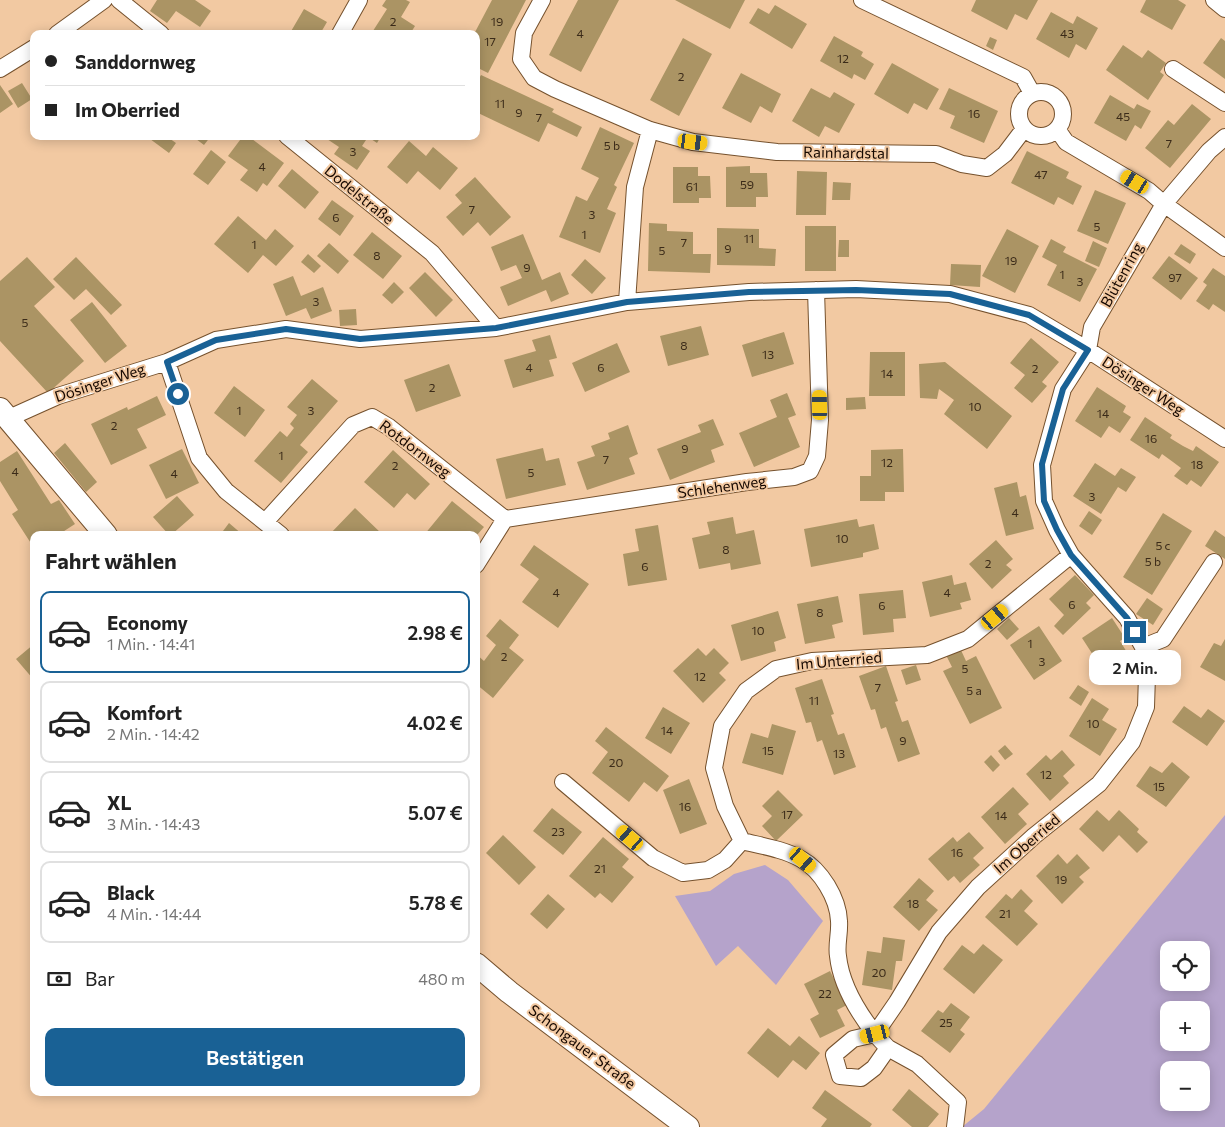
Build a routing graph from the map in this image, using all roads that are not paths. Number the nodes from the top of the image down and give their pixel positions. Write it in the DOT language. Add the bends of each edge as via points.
graph roads {
  1 [pos="104,0"];
  2 [pos="119,0"];
  3 [pos="359,0"];
  4 [pos="542,0"];
  5 [pos="862,0"];
  6 [pos="1214,0"];
  7 [pos="1225,9"];
  8 [pos="63,30"];
  9 [pos="156,30"];
  10 [pos="342,30"];
  11 [pos="30,50"];
  12 [pos="0,69"];
  13 [pos="1173,69"];
  14 [pos="1032,93"];
  15 [pos="1225,103"];
  16 [pos="1024,129"];
  17 [pos="1057,129"];
  18 [pos="650,130"];
  19 [pos="1225,137"];
  20 [pos="292,140"];
  21 [pos="1164,204"];
  22 [pos="1225,248"];
  23 [pos="816,290"];
  24 [pos="627,302"];
  25 [pos="496,328"];
  26 [pos="1088,350"];
  27 [pos="167,362"];
  28 [pos="4,413"];
  29 [pos="1225,439"];
  30 [pos="505,519"];
  31 [pos="265,522"];
  32 [pos="103,531"];
  33 [pos="275,531"];
  34 [pos="1071,555"];
  35 [pos="480,559"];
  36 [pos="1214,562"];
  37 [pos="1143,647"];
  38 [pos="563,782"];
  39 [pos="742,841"];
  40 [pos="480,967"];
  41 [pos="875,1034"];
  42 [pos="888,1048"];
  43 [pos="688,1127"];
  44 [pos="955,1127"];
  1 -- 8 [label="street"];
  2 -- 9 [label="street"];
  3 -- 10 [label="street"];
  4 -- 18 [label="street, Rainhardstal" via="524,33 521,59 534,78"];
  5 -- 14 [label="street" via="1022,77"];
  6 -- 7 [label="street"];
  11 -- 12 [label="street"];
  13 -- 15 [label="street"];
  14 -- 16 [label="street" via="1026,96 1019,109"];
  14 -- 17 [label="street" via="1047,92 1060,101 1063,116"];
  16 -- 17 [label="street" via="1037,136 1051,134"];
  16 -- 18 [label="street, Rainhardstal" via="1005,154 987,168 962,164 936,154 777,152 693,142"];
  17 -- 21 [label="street" via="1066,142 1149,191"];
  18 -- 24 [label="street" via="635,187"];
  19 -- 21 [label="street, Blütenring"];
  20 -- 25 [label="street, Dodelstraße" via="432,253"];
  21 -- 22 [label="street"];
  21 -- 26 [label="street, Blütenring" via="1092,327"];
  23 -- 24 [label="street, Dösinger Weg"];
  23 -- 26 [label="street, Dösinger Weg" via="950,294 1029,315"];
  23 -- 30 [label="street, Schlehenweg" via="820,420 817,456 810,472 794,477"];
  24 -- 25 [label="street, Dösinger Weg"];
  25 -- 27 [label="street, Dösinger Weg" via="360,339 286,329 216,340"];
  26 -- 29 [label="street, Dösinger Weg"];
  26 -- 34 [label="street, Im Oberried" via="1063,389 1042,464 1044,501"];
  27 -- 28 [label="street, Dösinger Weg"];
  27 -- 31 [label="street" via="199,458 226,491"];
  28 -- 32 [label="main road"];
  30 -- 31 [label="street, Rotdornweg" via="389,426 372,417 353,426"];
  30 -- 35 [label="street"];
  31 -- 33 [label="street"];
  34 -- 37 [label="street, Im Oberried" via="1127,618"];
  34 -- 39 [label="street, Im Unterried" via="968,639 927,655 812,661 776,669 746,691 722,726 714,768 724,806"];
  36 -- 37 [label="street" via="1163,639"];
  37 -- 41 [label="street, Im Oberried" via="1147,675 1146,707 1132,742 1099,784 978,886 939,932"];
  38 -- 39 [label="street" via="653,858 683,873 708,870 726,860"];
  39 -- 41 [label="street" via="791,854 818,873 832,894 839,920 838,955 849,994"];
  40 -- 43 [label="main road, Schongauer Straße"];
  41 -- 42 [label="street"];
  41 -- 42 [label="street" via="853,1039 834,1055 840,1076 861,1078 874,1068"];
  42 -- 44 [label="street" via="917,1064 958,1102"];
}
